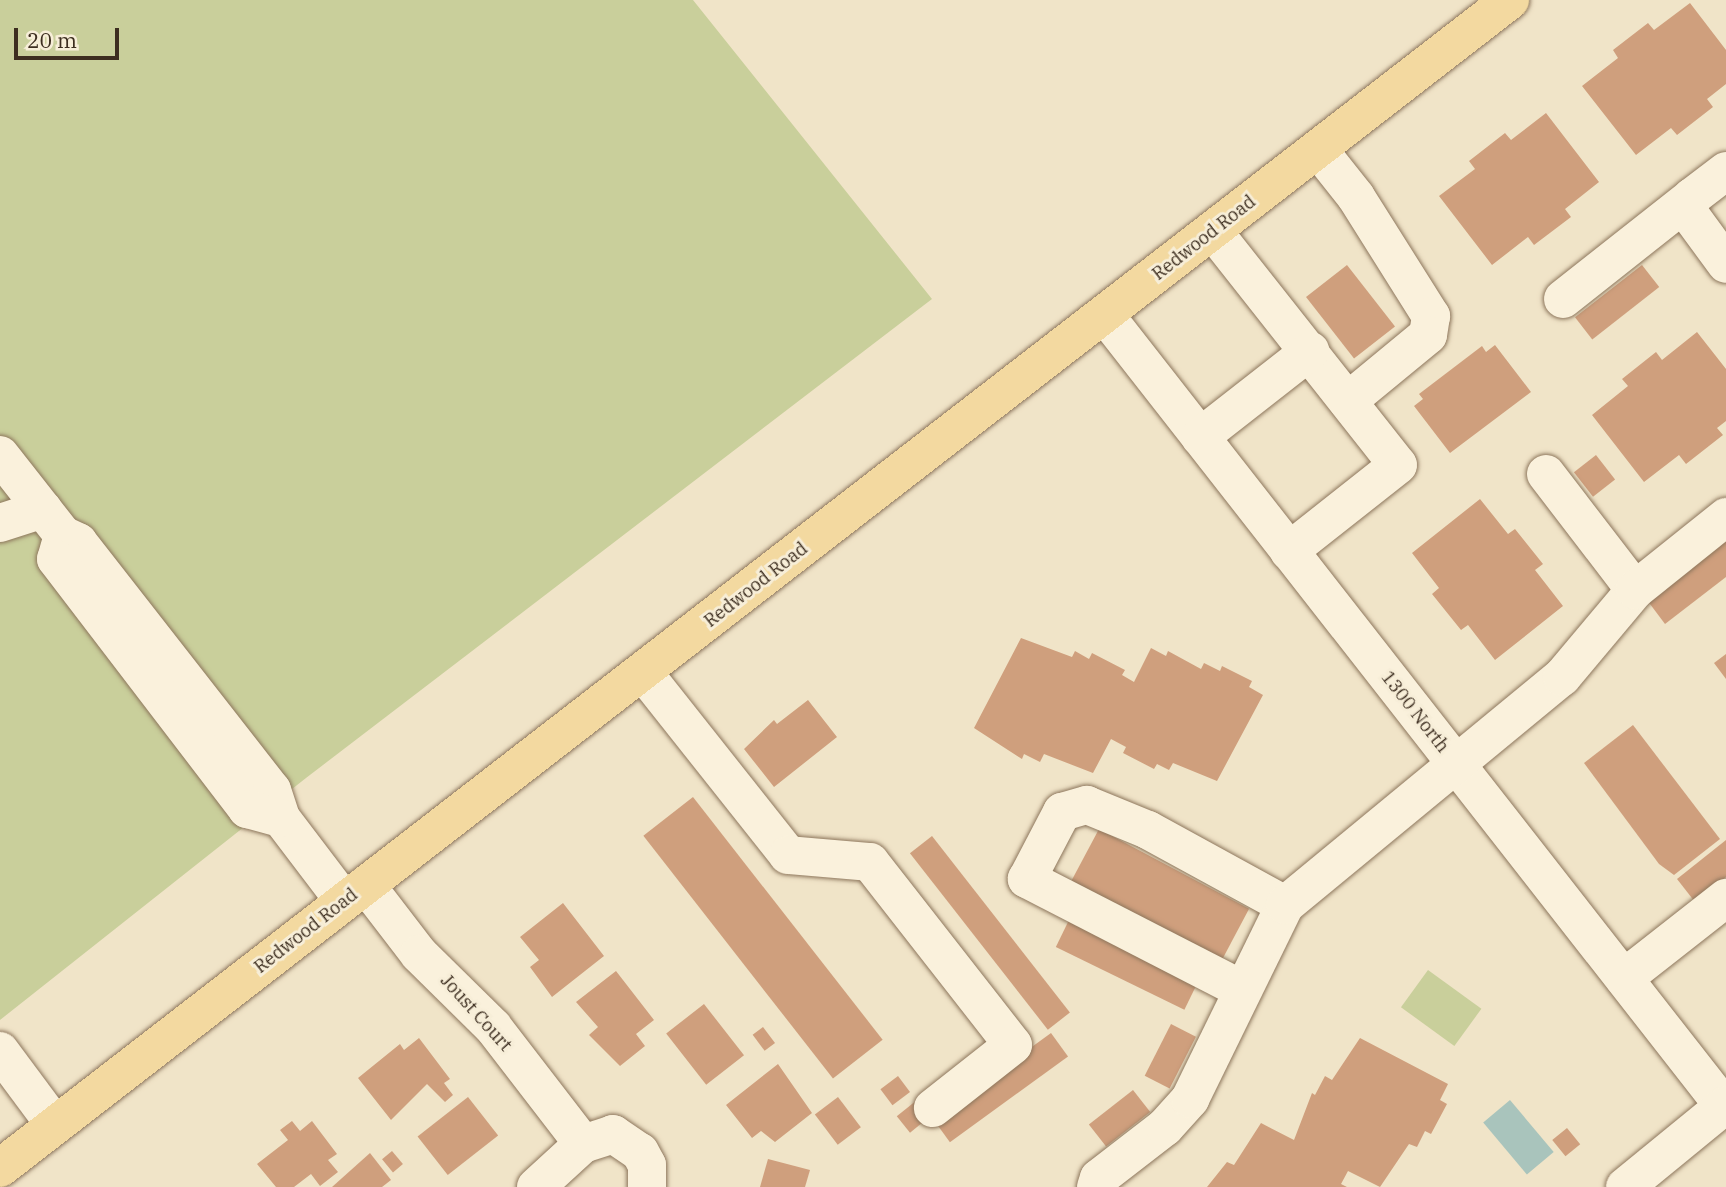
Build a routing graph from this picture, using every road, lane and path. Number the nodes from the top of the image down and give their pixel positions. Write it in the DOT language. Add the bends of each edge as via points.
graph roads {
  1 [pos="1510,0"];
  2 [pos="1318,149"];
  3 [pos="1726,171"];
  4 [pos="1692,197"];
  5 [pos="1213,231"];
  6 [pos="1726,264"];
  7 [pos="1563,299"];
  8 [pos="1105,315"];
  9 [pos="1310,351"];
  10 [pos="1348,401"];
  11 [pos="1200,437"];
  12 [pos="0,455"];
  13 [pos="1546,474"];
  14 [pos="1726,517"];
  15 [pos="53,522"];
  16 [pos="0,523"];
  17 [pos="1289,551"];
  18 [pos="1635,590"];
  19 [pos="643,672"];
  20 [pos="1457,765"];
  21 [pos="355,893"];
  22 [pos="1726,898"];
  23 [pos="1285,905"];
  24 [pos="1624,978"];
  25 [pos="1241,989"];
  26 [pos="0,1051"];
  27 [pos="1725,1107"];
  28 [pos="933,1108"];
  29 [pos="55,1125"];
  30 [pos="583,1144"];
  31 [pos="0,1168"];
  32 [pos="536,1187"];
  33 [pos="647,1187"];
  34 [pos="1096,1187"];
  35 [pos="1625,1187"];
  1 -- 2 [label="main road, Redwood Road"];
  2 -- 5 [label="main road, Redwood Road"];
  2 -- 10 [label="street" via="1356,197 1431,316 1428,335"];
  3 -- 4 [label="street"];
  4 -- 6 [label="street" via="1689,212"];
  4 -- 7 [label="street"];
  5 -- 8 [label="main road, Redwood Road"];
  5 -- 9 [label="street"];
  8 -- 11 [label="street, 1300 North"];
  8 -- 19 [label="main road, Redwood Road"];
  9 -- 10 [label="street"];
  9 -- 11 [label="street"];
  10 -- 17 [label="street" via="1398,465"];
  11 -- 17 [label="street, 1300 North"];
  12 -- 15 [label="street, Joust Court"];
  13 -- 18 [label="street"];
  14 -- 18 [label="street"];
  15 -- 16 [label="street"];
  15 -- 21 [label="street, Joust Court" via="78,542 272,790 281,818"];
  17 -- 20 [label="street, 1300 North"];
  18 -- 20 [label="street" via="1562,677"];
  19 -- 21 [label="main road, Redwood Road"];
  19 -- 28 [label="street" via="788,855 870,862 1013,1045"];
  20 -- 23 [label="street"];
  20 -- 24 [label="street, 1300 North"];
  21 -- 29 [label="main road, Redwood Road"];
  21 -- 30 [label="street, Joust Court" via="493,1027"];
  22 -- 24 [label="street"];
  23 -- 25 [label="street"];
  23 -- 25 [label="street" via="1148,830 1087,805 1062,812 1056,823 1027,879"];
  24 -- 27 [label="street, 1300 North"];
  25 -- 34 [label="street" via="1190,1099 1165,1128 1099,1178"];
  26 -- 29 [label="street"];
  27 -- 35 [label="street"];
  29 -- 31 [label="main road, Redwood Road"];
  30 -- 32 [label="street"];
  30 -- 33 [label="street" via="597,1135 627,1140 648,1165"];
}
